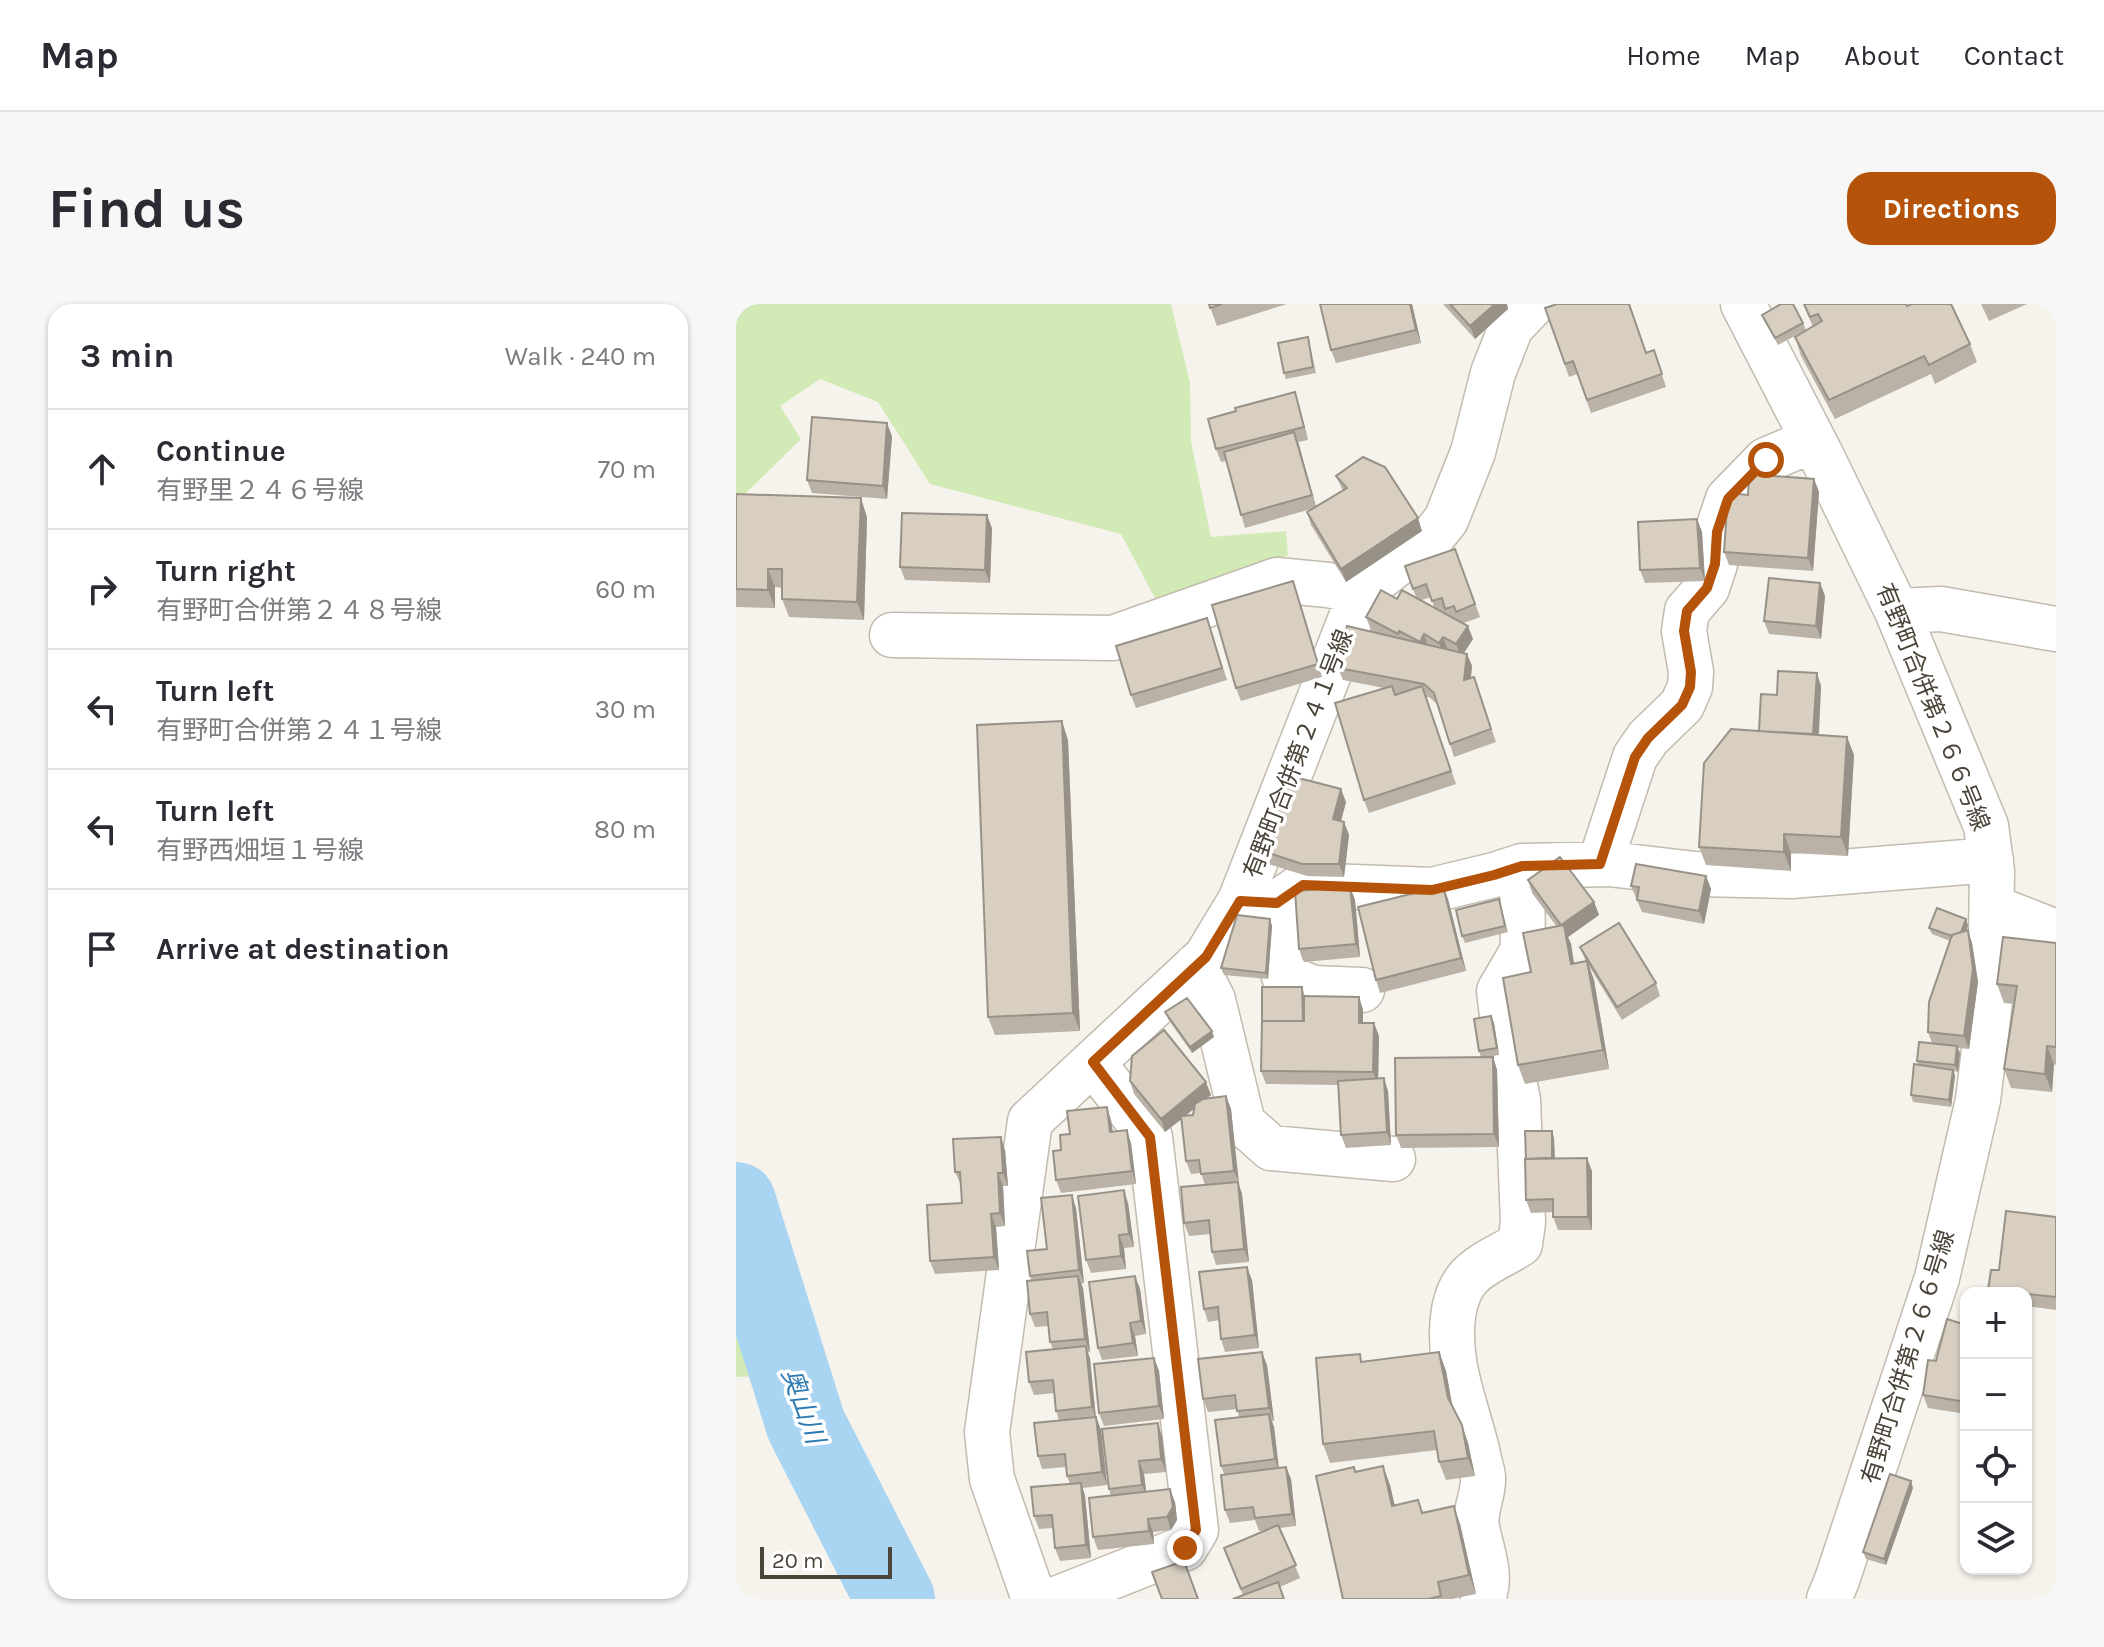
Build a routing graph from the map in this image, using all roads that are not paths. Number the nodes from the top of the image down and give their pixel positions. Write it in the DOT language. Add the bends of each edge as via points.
graph roads {
  1 [pos="1533,304"];
  2 [pos="1743,304"];
  3 [pos="1813,440"];
  4 [pos="1361,592"];
  5 [pos="1897,611"];
  6 [pos="2056,629"];
  7 [pos="892,635"];
  8 [pos="1991,860"];
  9 [pos="1600,864"];
  10 [pos="1522,866"];
  11 [pos="1259,902"];
  12 [pos="1992,907"];
  13 [pos="2056,932"];
  14 [pos="1196,966"];
  15 [pos="1362,990"];
  16 [pos="1093,1062"];
  17 [pos="1393,1159"];
  18 [pos="1034,1599"];
  19 [pos="1056,1599"];
  20 [pos="1483,1599"];
  21 [pos="1829,1599"];
  1 -- 4 [label="street" via="1511,327 1446,520"];
  2 -- 3 [label="street, 有野町合併第２６６号線"];
  3 -- 5 [label="street, 有野町合併第２６６号線"];
  3 -- 9 [label="street" via="1766,460 1728,499 1707,588 1687,611 1690,687 1682,705 1635,757"];
  4 -- 7 [label="street" via="1277,580 1113,638"];
  4 -- 11 [label="street, 有野町合併第２４１号線"];
  5 -- 6 [label="street" via="1941,609"];
  5 -- 8 [label="street, 有野町合併第２６６号線" via="1986,826"];
  8 -- 9 [label="street" via="1791,876 1695,874"];
  8 -- 12 [label="street, 有野町合併第２６６号線"];
  9 -- 10 [label="street"];
  10 -- 11 [label="street" via="1432,890 1303,885"];
  10 -- 20 [label="street" via="1523,950 1499,991 1518,1100 1520,1244 1469,1277 1457,1294 1452,1322 1451,1351 1483,1480 1476,1524 1486,1561"];
  11 -- 14 [label="street, 有野町合併第２４１号線"];
  11 -- 15 [label="street" via="1284,976 1313,988"];
  12 -- 13 [label="street"];
  12 -- 21 [label="street, 有野町合併第２６６号線" via="1990,1001 1975,1115 1937,1278"];
  14 -- 16 [label="street, 有野町合併第２４１号線"];
  14 -- 17 [label="street" via="1213,1000 1243,1123 1271,1148"];
  16 -- 18 [label="street, 有野町合併第２４１号線" via="1030,1121 987,1432 992,1479"];
  16 -- 19 [label="street" via="1150,1137 1196,1530 1185,1548"];
}
